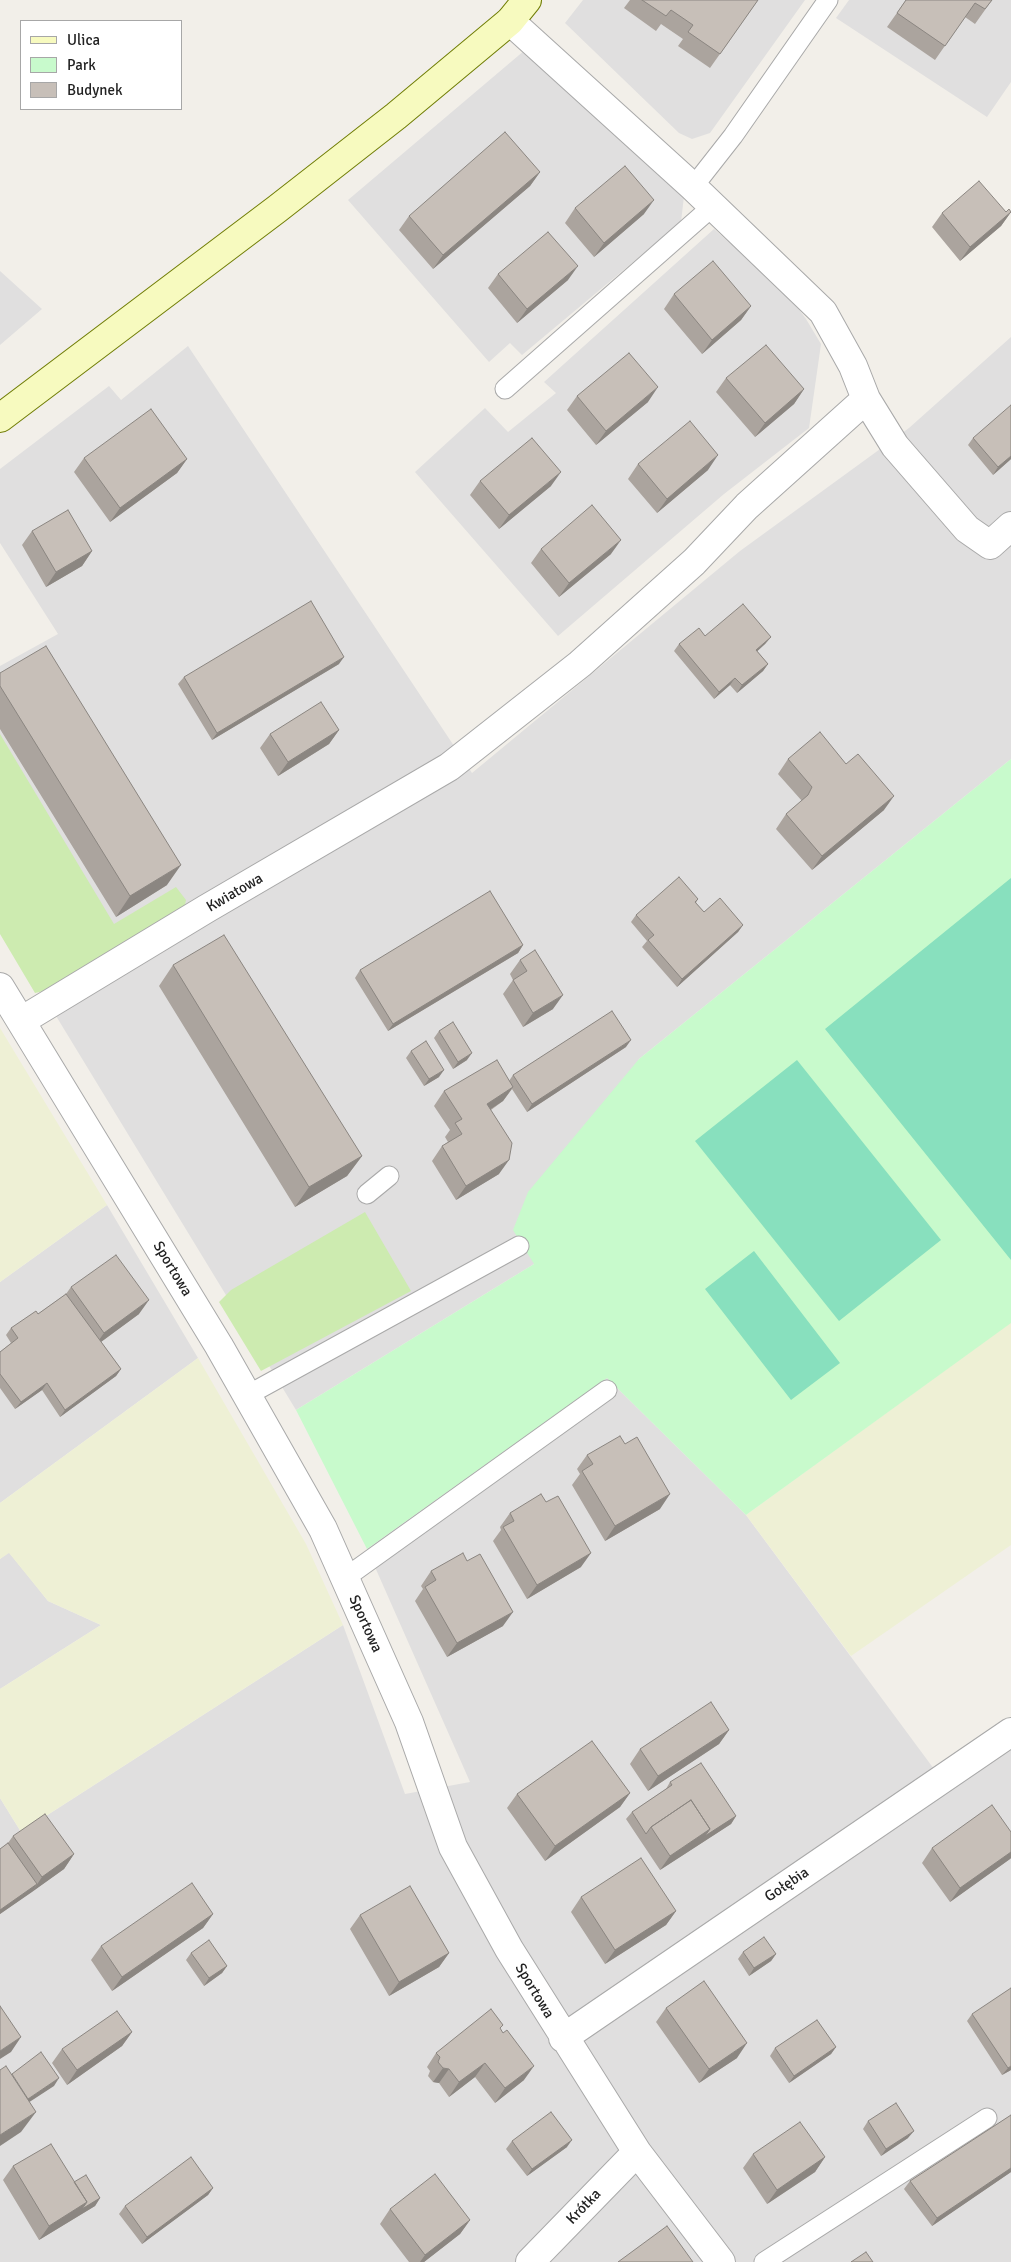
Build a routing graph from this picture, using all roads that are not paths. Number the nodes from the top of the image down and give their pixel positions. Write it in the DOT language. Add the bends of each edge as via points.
graph roads {
  1 [pos="527,0"];
  2 [pos="828,0"];
  3 [pos="510,21"];
  4 [pos="694,187"];
  5 [pos="713,206"];
  6 [pos="505,389"];
  7 [pos="866,399"];
  8 [pos="0,418"];
  9 [pos="1011,526"];
  10 [pos="0,987"];
  11 [pos="21,1021"];
  12 [pos="389,1176"];
  13 [pos="367,1194"];
  14 [pos="519,1246"];
  15 [pos="608,1390"];
  16 [pos="246,1396"];
  17 [pos="345,1578"];
  18 [pos="1011,1732"];
  19 [pos="563,2038"];
  20 [pos="987,2118"];
  21 [pos="637,2152"];
  22 [pos="530,2262"];
  23 [pos="721,2262"];
  24 [pos="764,2262"];
  1 -- 3 [label="street"];
  2 -- 4 [label="lane"];
  3 -- 4 [label="street"];
  3 -- 8 [label="street" via="277,209"];
  4 -- 5 [label="street"];
  5 -- 6 [label="lane"];
  5 -- 7 [label="street" via="824,312 853,366"];
  7 -- 9 [label="street" via="895,446 967,529 990,545"];
  7 -- 11 [label="street, Kwiatowa" via="747,506 694,562 587,658 450,767"];
  10 -- 11 [label="street, Sportowa"];
  11 -- 16 [label="street, Sportowa" via="219,1346"];
  12 -- 13 [label="lane"];
  14 -- 16 [label="lane"];
  15 -- 17 [label="lane"];
  16 -- 17 [label="street, Sportowa" via="323,1529"];
  17 -- 19 [label="street, Sportowa" via="409,1722 453,1847"];
  18 -- 19 [label="street, Gołębia"];
  19 -- 21 [label="street, Sportowa"];
  20 -- 24 [label="lane"];
  21 -- 22 [label="street, Krótka"];
  21 -- 23 [label="street, Sportowa"];
}
